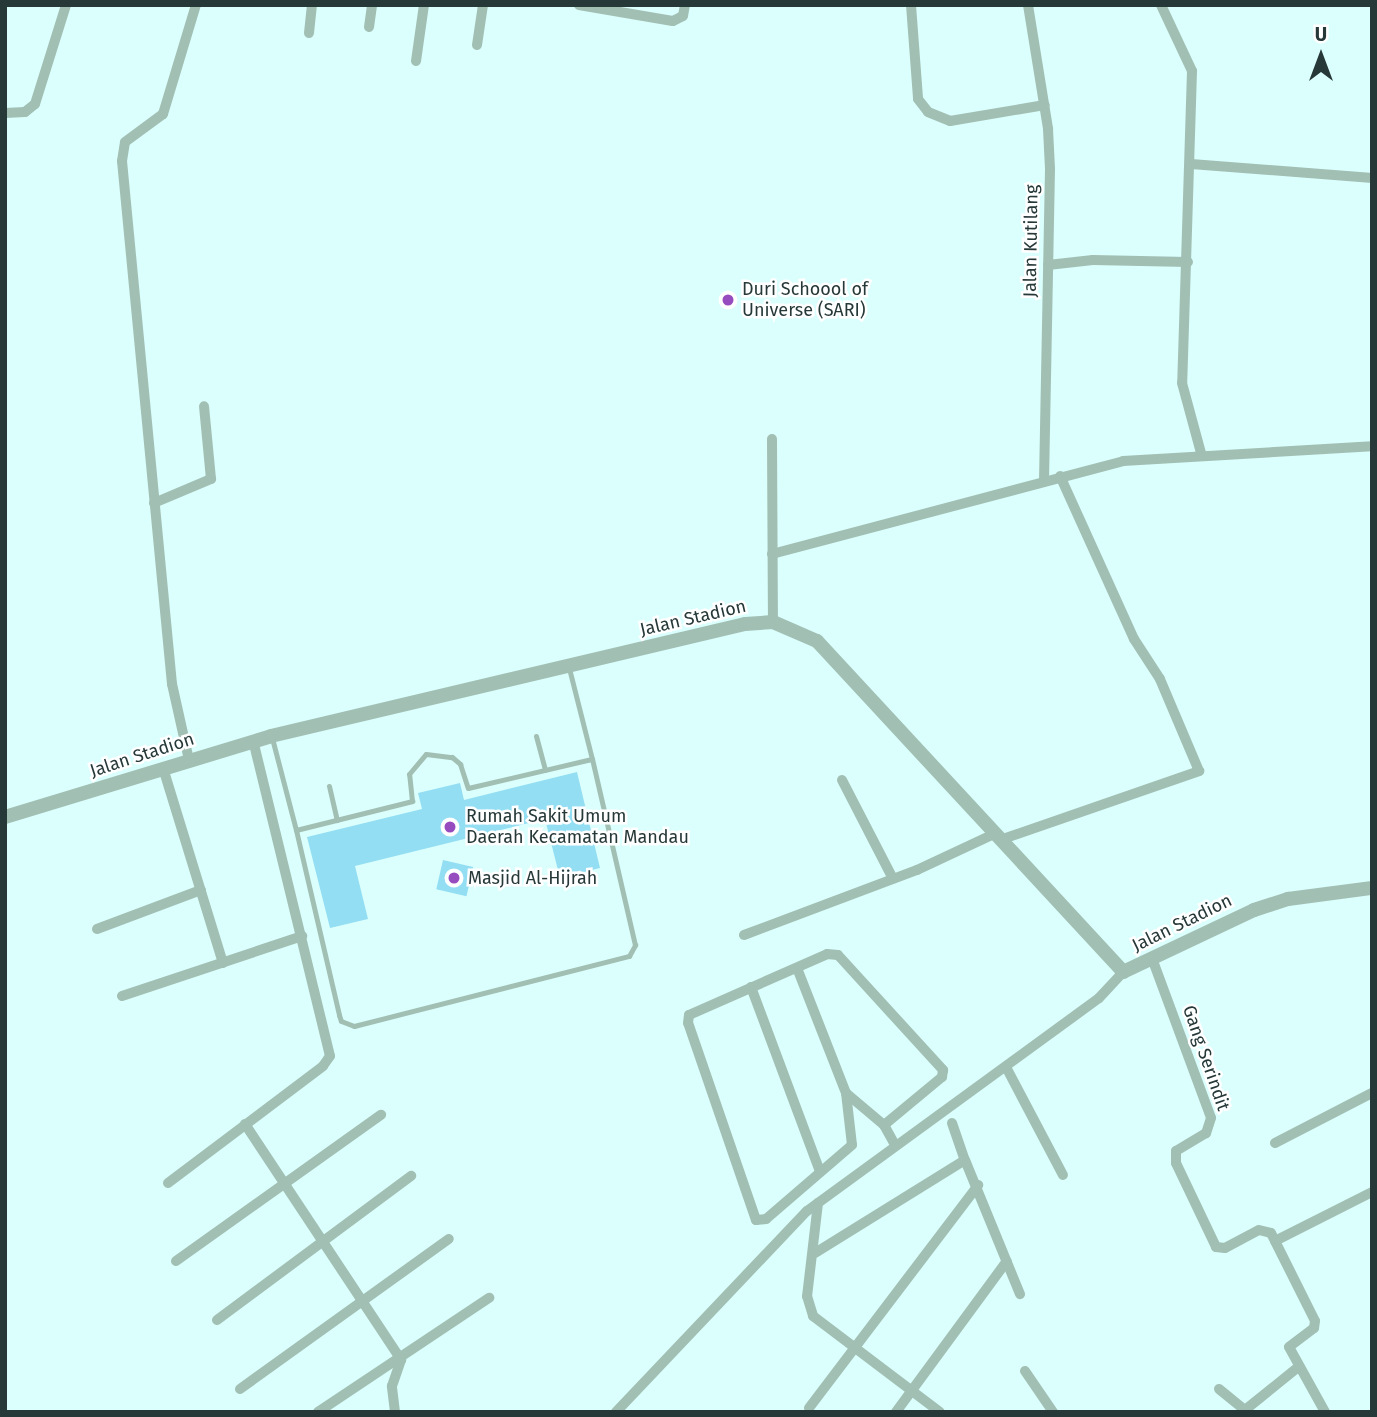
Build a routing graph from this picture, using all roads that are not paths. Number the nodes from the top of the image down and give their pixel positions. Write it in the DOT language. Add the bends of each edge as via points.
graph roads {
  1 [pos="66,5"];
  2 [pos="196,5"];
  3 [pos="312,5"];
  4 [pos="372,5"];
  5 [pos="424,5"];
  6 [pos="483,5"];
  7 [pos="579,5"];
  8 [pos="685,5"];
  9 [pos="911,5"];
  10 [pos="1028,5"];
  11 [pos="1161,5"];
  12 [pos="369,27"];
  13 [pos="309,33"];
  14 [pos="477,45"];
  15 [pos="416,61"];
  16 [pos="1045,105"];
  17 [pos="5,113"];
  18 [pos="1191,164"];
  19 [pos="1372,178"];
  20 [pos="1188,262"];
  21 [pos="1048,265"];
  22 [pos="204,406"];
  23 [pos="772,439"];
  24 [pos="1372,446"];
  25 [pos="1201,453"];
  26 [pos="1060,476"];
  27 [pos="1044,480"];
  28 [pos="153,503"];
  29 [pos="772,554"];
  30 [pos="773,622"];
  31 [pos="568,666"];
  32 [pos="271,736"];
  33 [pos="536,736"];
  34 [pos="253,741"];
  35 [pos="592,759"];
  36 [pos="189,760"];
  37 [pos="163,768"];
  38 [pos="545,770"];
  39 [pos="842,780"];
  40 [pos="329,786"];
  41 [pos="5,817"];
  42 [pos="337,820"];
  43 [pos="296,831"];
  44 [pos="997,837"];
  45 [pos="893,879"];
  46 [pos="1372,888"];
  47 [pos="201,890"];
  48 [pos="97,929"];
  49 [pos="302,936"];
  50 [pos="744,936"];
  51 [pos="1153,961"];
  52 [pos="223,963"];
  53 [pos="797,968"];
  54 [pos="1124,972"];
  55 [pos="751,987"];
  56 [pos="122,996"];
  57 [pos="1006,1067"];
  58 [pos="846,1093"];
  59 [pos="1372,1093"];
  60 [pos="381,1115"];
  61 [pos="244,1124"];
  62 [pos="952,1124"];
  63 [pos="884,1125"];
  64 [pos="1275,1143"];
  65 [pos="895,1145"];
  66 [pos="965,1160"];
  67 [pos="820,1172"];
  68 [pos="1063,1175"];
  69 [pos="411,1176"];
  70 [pos="285,1183"];
  71 [pos="168,1184"];
  72 [pos="978,1185"];
  73 [pos="1372,1192"];
  74 [pos="818,1203"];
  75 [pos="449,1239"];
  76 [pos="324,1241"];
  77 [pos="1275,1241"];
  78 [pos="815,1253"];
  79 [pos="176,1261"];
  80 [pos="1007,1261"];
  81 [pos="1020,1294"];
  82 [pos="489,1298"];
  83 [pos="364,1301"];
  84 [pos="217,1320"];
  85 [pos="853,1347"];
  86 [pos="401,1360"];
  87 [pos="1297,1368"];
  88 [pos="1026,1371"];
  89 [pos="1219,1389"];
  90 [pos="240,1390"];
  91 [pos="911,1391"];
  92 [pos="809,1408"];
  93 [pos="318,1412"];
  94 [pos="396,1412"];
  95 [pos="616,1412"];
  96 [pos="896,1412"];
  97 [pos="940,1412"];
  98 [pos="1053,1412"];
  99 [pos="1325,1412"];
  1 -- 17 [label="street" via="34,104 25,112"];
  2 -- 28 [label="street" via="163,114 125,142 122,150"];
  3 -- 13 [label="street"];
  4 -- 12 [label="street"];
  5 -- 15 [label="street"];
  6 -- 14 [label="street"];
  7 -- 8 [label="street" via="673,21 683,16"];
  9 -- 16 [label="street" via="918,99 928,112 950,121"];
  10 -- 16 [label="street, Jalan Kutilang"];
  11 -- 18 [label="street" via="1190,60"];
  16 -- 21 [label="street, Jalan Kutilang" via="1050,169"];
  18 -- 19 [label="street"];
  18 -- 20 [label="street"];
  20 -- 21 [label="street" via="1093,260"];
  20 -- 25 [label="street" via="1182,383"];
  21 -- 27 [label="street, Jalan Kutilang"];
  22 -- 28 [label="street" via="211,479"];
  23 -- 29 [label="street"];
  24 -- 25 [label="street"];
  25 -- 26 [label="street" via="1123,461"];
  26 -- 27 [label="street"];
  26 -- 44 [label="street" via="1134,639 1160,679 1199,771"];
  27 -- 29 [label="street"];
  28 -- 36 [label="street" via="172,684"];
  29 -- 30 [label="street"];
  30 -- 31 [label="street, Jalan Stadion" via="745,624"];
  30 -- 44 [label="street, Jalan Stadion" via="817,641"];
  31 -- 32 [label="street, Jalan Stadion"];
  31 -- 35 [label="lane"];
  32 -- 34 [label="street, Jalan Stadion"];
  32 -- 43 [label="lane"];
  33 -- 38 [label="lane"];
  34 -- 36 [label="street, Jalan Stadion"];
  34 -- 49 [label="street"];
  35 -- 38 [label="lane"];
  35 -- 43 [label="lane" via="635,945 629,956 355,1026 341,1021 339,1015"];
  36 -- 37 [label="street, Jalan Stadion"];
  37 -- 41 [label="street, Jalan Stadion"];
  37 -- 47 [label="street"];
  38 -- 42 [label="lane" via="468,788 460,764 452,757 426,754 409,774 412,801"];
  39 -- 45 [label="street"];
  40 -- 42 [label="lane"];
  42 -- 43 [label="lane"];
  44 -- 45 [label="street"];
  44 -- 54 [label="street, Jalan Stadion"];
  45 -- 50 [label="street"];
  46 -- 51 [label="street, Jalan Stadion" via="1288,899 1254,910 1204,930"];
  47 -- 48 [label="street"];
  47 -- 52 [label="street"];
  49 -- 52 [label="street"];
  49 -- 61 [label="street" via="330,1056 324,1066"];
  51 -- 54 [label="street, Jalan Stadion"];
  51 -- 77 [label="street, Gang Serindit" via="1211,1118 1206,1133 1176,1151 1176,1163 1216,1247 1225,1248 1259,1230 1268,1230"];
  52 -- 56 [label="street"];
  53 -- 55 [label="street"];
  53 -- 58 [label="street"];
  53 -- 63 [label="street" via="827,954 838,955 941,1068 942,1077"];
  54 -- 57 [label="street" via="1100,998"];
  55 -- 67 [label="street"];
  55 -- 67 [label="street" via="691,1012 688,1023 753,1216 766,1219"];
  57 -- 65 [label="street"];
  57 -- 68 [label="street"];
  58 -- 63 [label="street"];
  58 -- 67 [label="street" via="852,1145"];
  59 -- 64 [label="street"];
  60 -- 70 [label="street"];
  61 -- 70 [label="street"];
  61 -- 71 [label="street"];
  62 -- 66 [label="street"];
  63 -- 65 [label="street"];
  65 -- 74 [label="street"];
  66 -- 72 [label="street"];
  66 -- 78 [label="street"];
  69 -- 76 [label="street"];
  70 -- 76 [label="street"];
  70 -- 79 [label="street"];
  72 -- 80 [label="street"];
  72 -- 85 [label="street"];
  73 -- 77 [label="street"];
  74 -- 78 [label="street"];
  74 -- 95 [label="street"];
  75 -- 83 [label="street"];
  76 -- 83 [label="street"];
  76 -- 84 [label="street"];
  77 -- 87 [label="street" via="1315,1321 1314,1328 1290,1345"];
  78 -- 85 [label="street" via="807,1291 810,1310"];
  80 -- 81 [label="street"];
  80 -- 91 [label="street"];
  82 -- 86 [label="street"];
  83 -- 86 [label="street"];
  83 -- 90 [label="street"];
  85 -- 91 [label="street"];
  85 -- 92 [label="street"];
  86 -- 93 [label="street"];
  86 -- 94 [label="street" via="392,1386"];
  87 -- 89 [label="street" via="1245,1410"];
  87 -- 99 [label="street"];
  88 -- 98 [label="street"];
  91 -- 96 [label="street"];
  91 -- 97 [label="street"];
}
